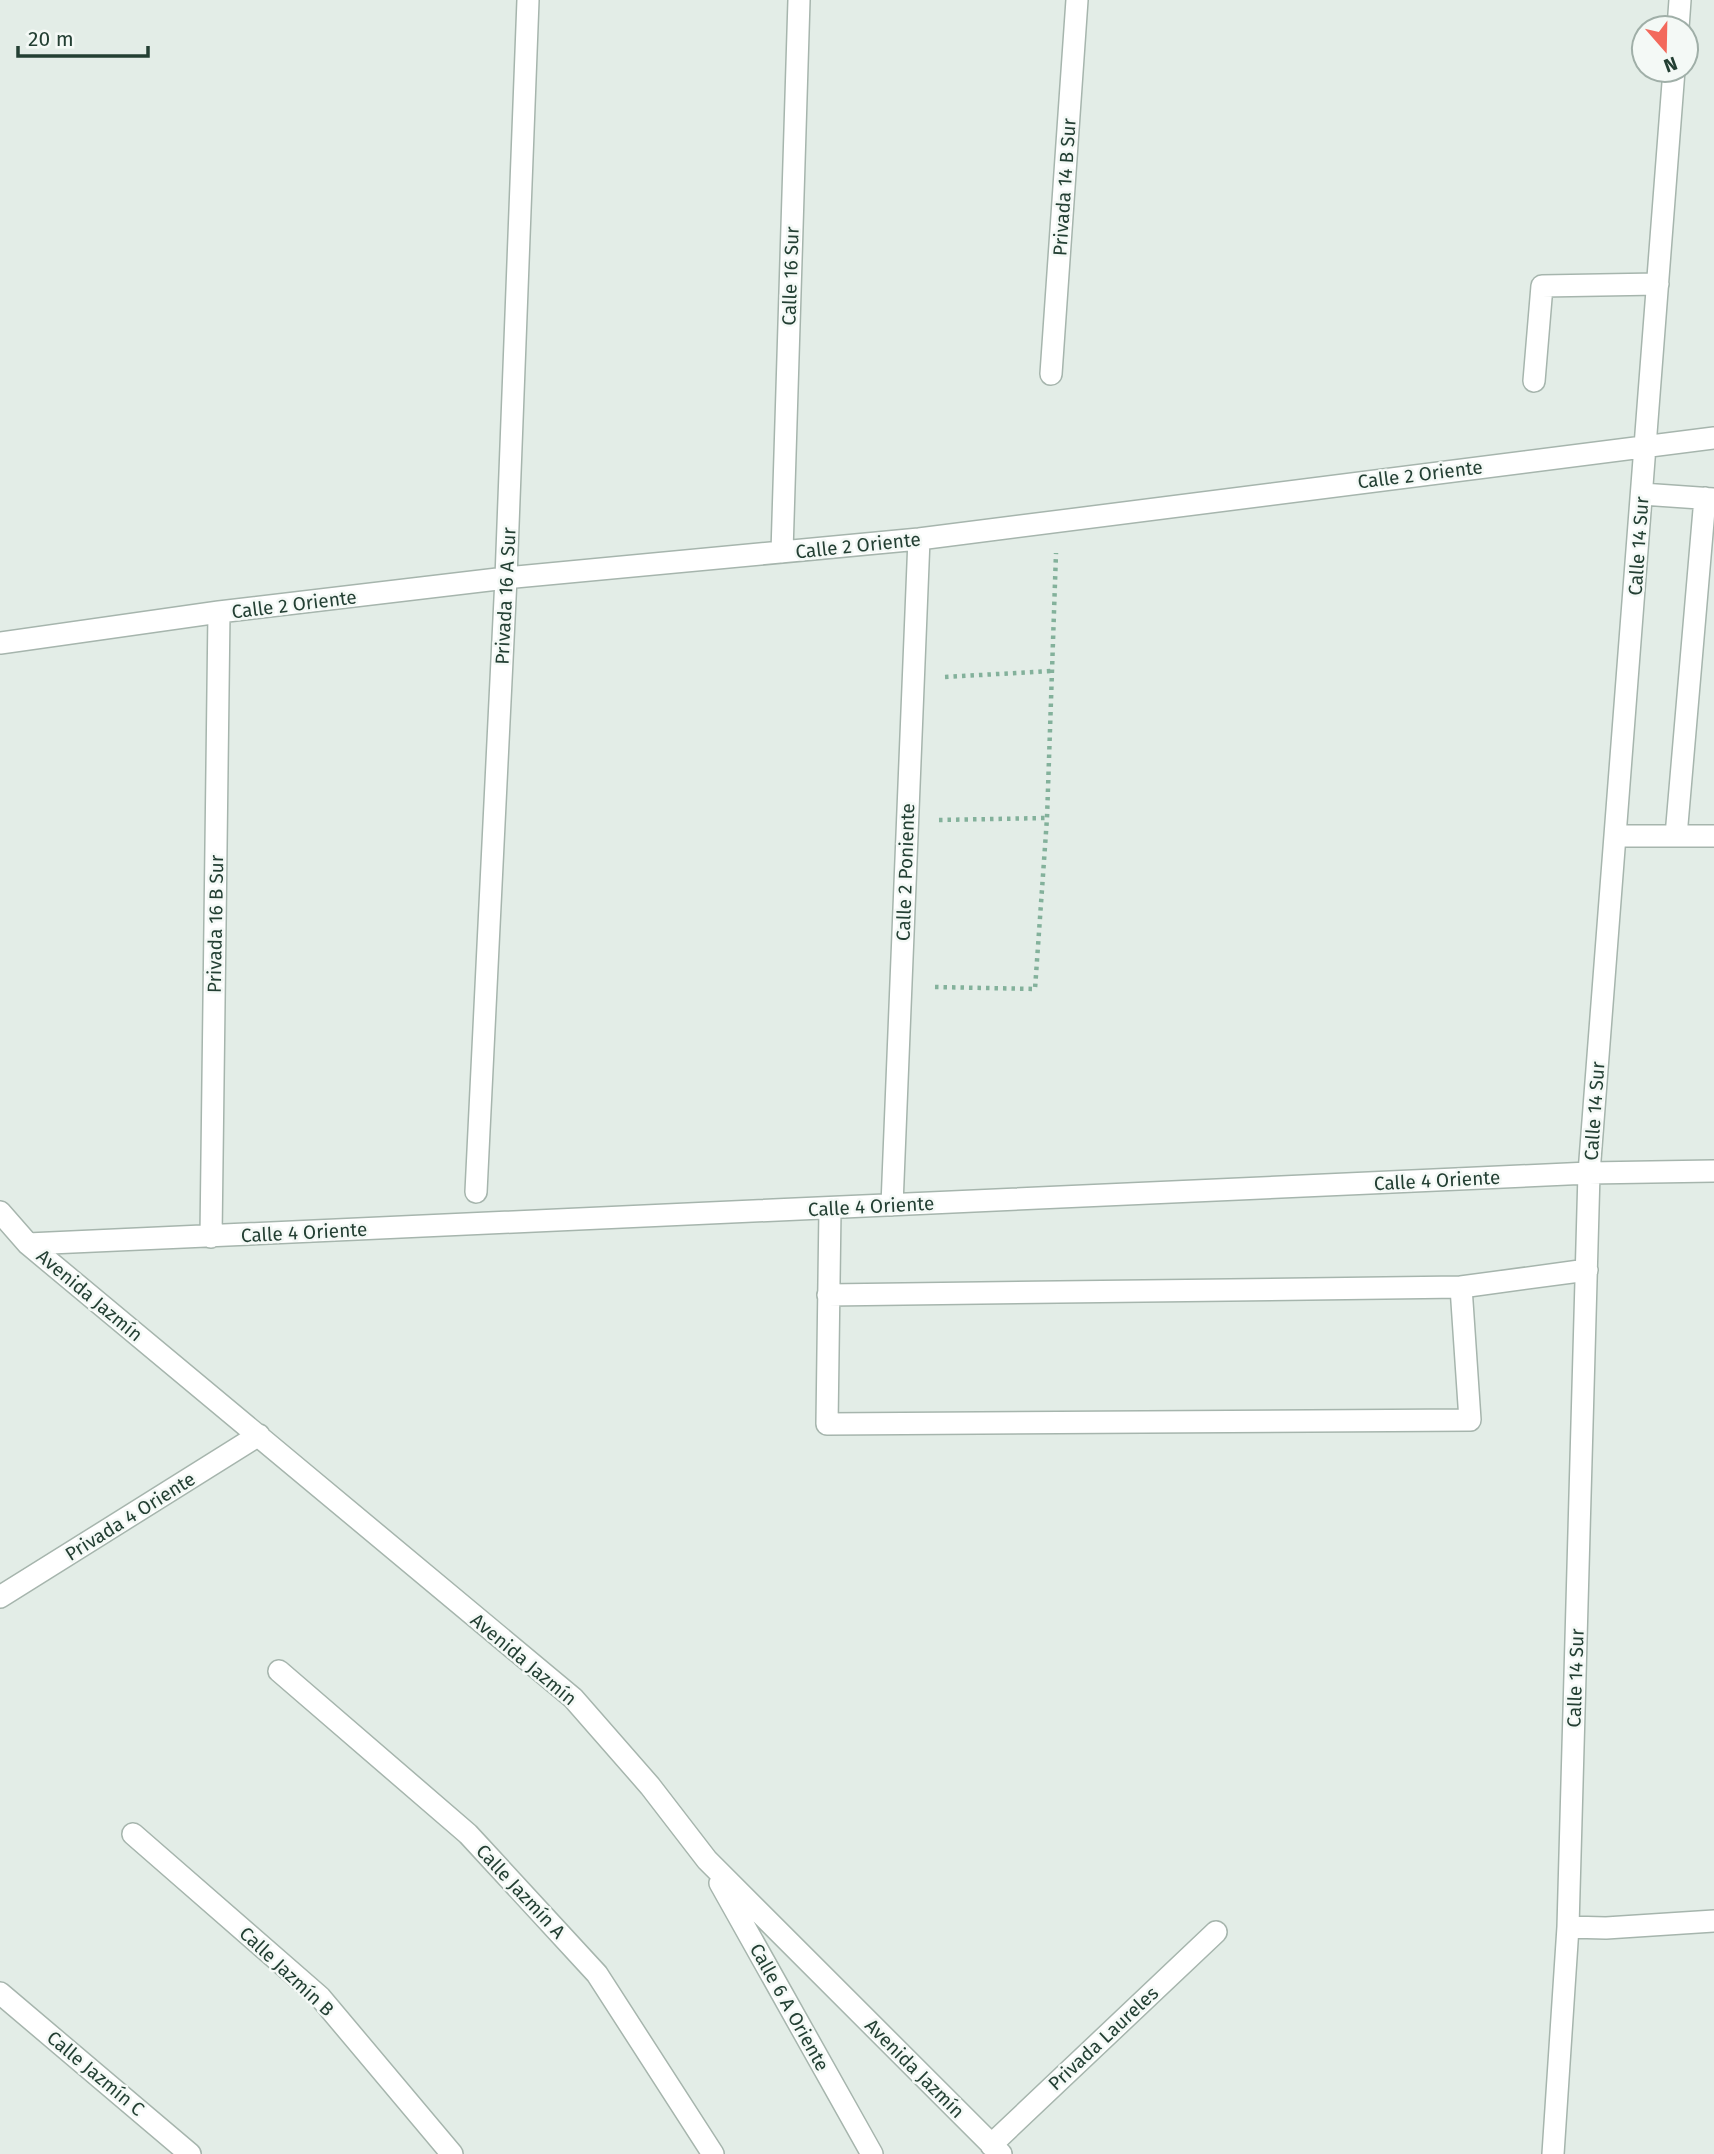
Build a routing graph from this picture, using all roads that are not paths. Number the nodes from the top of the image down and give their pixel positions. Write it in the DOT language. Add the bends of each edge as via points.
graph roads {
  1 [pos="528,0"];
  2 [pos="799,0"];
  3 [pos="1077,0"];
  4 [pos="1673,84"];
  5 [pos="1658,284"];
  6 [pos="1051,374"];
  7 [pos="1534,380"];
  8 [pos="1714,438"];
  9 [pos="1646,445"];
  10 [pos="1642,494"];
  11 [pos="1709,499"];
  12 [pos="919,539"];
  13 [pos="782,552"];
  14 [pos="506,578"];
  15 [pos="219,612"];
  16 [pos="0,643"];
  17 [pos="1616,836"];
  18 [pos="1676,836"];
  19 [pos="1714,836"];
  20 [pos="1714,1171"];
  21 [pos="1589,1173"];
  22 [pos="476,1192"];
  23 [pos="892,1205"];
  24 [pos="831,1209"];
  25 [pos="0,1212"];
  26 [pos="211,1237"];
  27 [pos="28,1244"];
  28 [pos="1587,1270"];
  29 [pos="1461,1287"];
  30 [pos="828,1294"];
  31 [pos="259,1435"];
  32 [pos="0,1597"];
  33 [pos="279,1671"];
  34 [pos="133,1834"];
  35 [pos="707,1860"];
  36 [pos="1714,1921"];
  37 [pos="1568,1927"];
  38 [pos="1216,1932"];
  39 [pos="0,1993"];
  40 [pos="996,2149"];
  41 [pos="190,2154"];
  42 [pos="452,2154"];
  43 [pos="713,2154"];
  44 [pos="872,2154"];
  45 [pos="1553,2154"];
  1 -- 14 [label="street, Privada 16 A Sur"];
  2 -- 13 [label="street, Calle 16 Sur"];
  3 -- 6 [label="street, Privada 14 B Sur"];
  4 -- 5 [label="street, Calle 14 Sur"];
  5 -- 7 [label="street" via="1542,286"];
  5 -- 9 [label="street, Calle 14 Sur"];
  8 -- 9 [label="street, Calle 2 Oriente"];
  9 -- 10 [label="street, Calle 14 Sur"];
  9 -- 12 [label="street, Calle 2 Oriente"];
  10 -- 11 [label="street"];
  10 -- 17 [label="street, Calle 14 Sur"];
  11 -- 18 [label="street"];
  12 -- 13 [label="street, Calle 2 Oriente"];
  12 -- 23 [label="street, Calle 2 Poniente"];
  13 -- 14 [label="street, Calle 2 Oriente"];
  14 -- 15 [label="street, Calle 2 Oriente"];
  14 -- 22 [label="street, Privada 16 A Sur"];
  15 -- 16 [label="street, Calle 2 Oriente"];
  15 -- 26 [label="street, Privada 16 B Sur"];
  17 -- 18 [label="street"];
  17 -- 21 [label="street, Calle 14 Sur"];
  18 -- 19 [label="street"];
  20 -- 21 [label="street, Calle 4 Oriente"];
  21 -- 23 [label="street, Calle 4 Oriente"];
  21 -- 28 [label="street, Calle 14 Sur"];
  23 -- 24 [label="street, Calle 4 Oriente"];
  24 -- 26 [label="street, Calle 4 Oriente"];
  24 -- 30 [label="street"];
  25 -- 27 [label="street, Avenida Jazmín"];
  26 -- 27 [label="street, Calle 4 Oriente"];
  27 -- 31 [label="street, Avenida Jazmín"];
  28 -- 29 [label="street"];
  28 -- 37 [label="street, Calle 14 Sur"];
  29 -- 30 [label="street"];
  29 -- 30 [label="street" via="1470,1420 827,1424"];
  31 -- 32 [label="street, Privada 4 Oriente"];
  31 -- 35 [label="street, Avenida Jazmín" via="573,1698"];
  33 -- 43 [label="street, Calle Jazmín A" via="468,1835 597,1974"];
  34 -- 42 [label="street, Calle Jazmín B" via="320,1997"];
  35 -- 40 [label="street, Avenida Jazmín"];
  35 -- 44 [label="street, Calle 6 A Oriente"];
  36 -- 37 [label="street"];
  37 -- 45 [label="street, Calle 14 Sur"];
  38 -- 40 [label="street, Privada Laureles"];
  39 -- 41 [label="street, Calle Jazmín C"];
}
